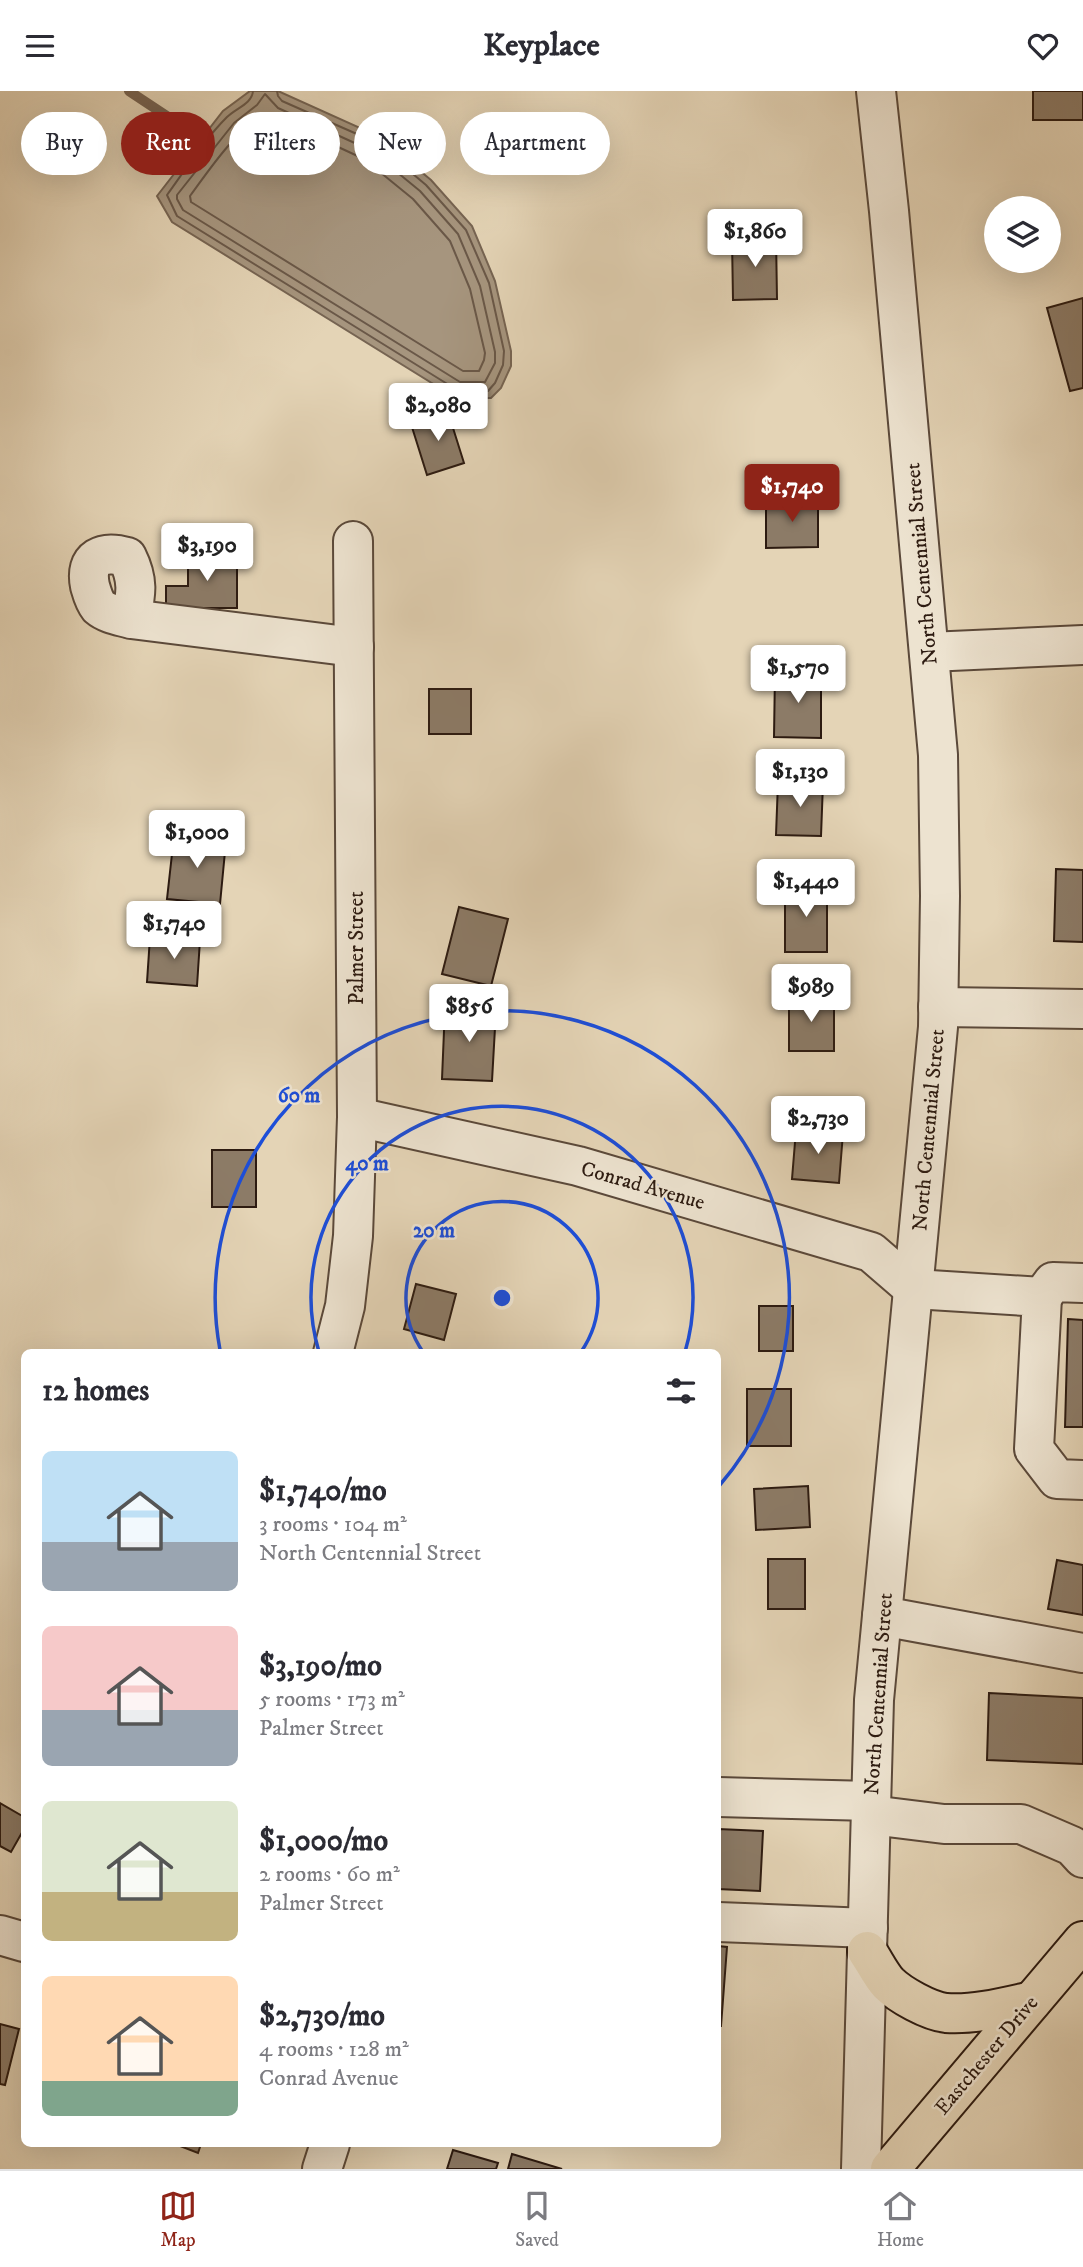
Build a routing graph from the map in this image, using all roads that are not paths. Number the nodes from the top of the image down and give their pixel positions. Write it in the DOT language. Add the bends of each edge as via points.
graph roads {
  1 [pos="876,91"];
  2 [pos="353,541"];
  3 [pos="131,619"];
  4 [pos="1083,645"];
  5 [pos="354,647"];
  6 [pos="929,652"];
  7 [pos="938,1007"];
  8 [pos="1083,1009"];
  9 [pos="357,1117"];
  10 [pos="1083,1283"];
  11 [pos="914,1289"];
  12 [pos="1042,1301"];
  13 [pos="334,1349"];
  14 [pos="1083,1480"];
  15 [pos="882,1616"];
  16 [pos="1083,1653"];
  17 [pos="721,1797"];
  18 [pos="871,1808"];
  19 [pos="1083,1859"];
  20 [pos="721,1922"];
  21 [pos="0,1935"];
  22 [pos="867,1939"];
  23 [pos="21,1941"];
  24 [pos="1083,1941"];
  25 [pos="1032,2001"];
  26 [pos="329,2147"];
  27 [pos="322,2169"];
  28 [pos="861,2169"];
  29 [pos="890,2169"];
  1 -- 6 [label="street, North Centennial Street"];
  2 -- 5 [label="street, Palmer Street"];
  3 -- 5 [label="street"];
  4 -- 6 [label="street"];
  5 -- 9 [label="street, Palmer Street"];
  6 -- 7 [label="street, North Centennial Street" via="938,768"];
  7 -- 8 [label="street"];
  7 -- 11 [label="street, North Centennial Street"];
  9 -- 11 [label="street, Conrad Avenue" via="578,1166 871,1252"];
  9 -- 13 [label="street, Palmer Street" via="353,1236 345,1306"];
  10 -- 12 [label="street" via="1054,1282"];
  11 -- 12 [label="street"];
  11 -- 15 [label="street, North Centennial Street"];
  12 -- 14 [label="street" via="1034,1450 1057,1479"];
  15 -- 16 [label="street"];
  15 -- 18 [label="street, North Centennial Street"];
  17 -- 18 [label="street"];
  18 -- 19 [label="street" via="943,1823 1021,1823 1072,1846"];
  18 -- 22 [label="street, North Centennial Street"];
  20 -- 22 [label="street"];
  21 -- 23 [label="street"];
  22 -- 25 [label="main road" via="886,1981 944,2013"];
  22 -- 28 [label="street, North Centennial Street"];
  24 -- 25 [label="main road, Eastchester Drive"];
  25 -- 29 [label="main road, Eastchester Drive"];
  26 -- 27 [label="street"];
}
